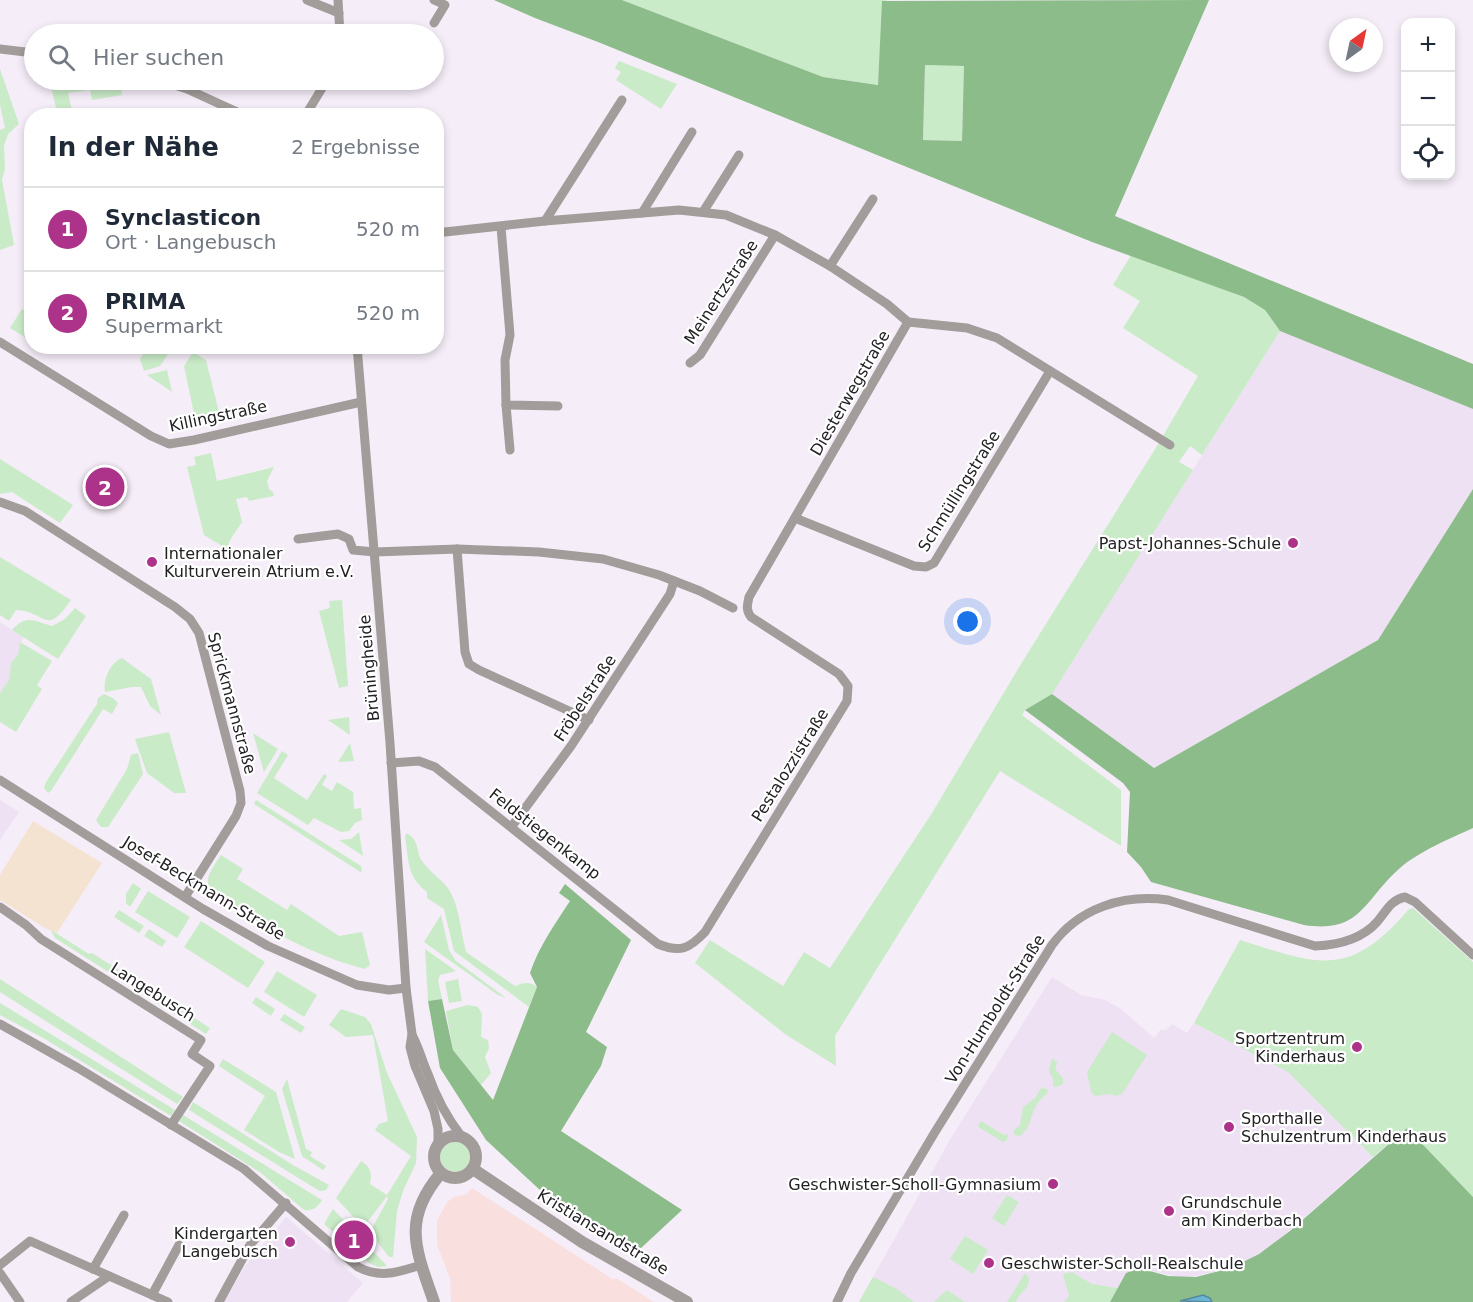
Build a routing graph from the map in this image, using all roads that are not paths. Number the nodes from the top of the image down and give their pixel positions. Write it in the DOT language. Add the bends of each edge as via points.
graph roads {
  1 [pos="307,0"];
  2 [pos="338,0"];
  3 [pos="434,0"];
  4 [pos="339,13"];
  5 [pos="434,23"];
  6 [pos="340,24"];
  7 [pos="0,49"];
  8 [pos="24,51"];
  9 [pos="187,90"];
  10 [pos="321,90"];
  11 [pos="622,100"];
  12 [pos="230,108"];
  13 [pos="310,108"];
  14 [pos="692,132"];
  15 [pos="739,155"];
  16 [pos="873,199"];
  17 [pos="703,212"];
  18 [pos="642,213"];
  19 [pos="545,221"];
  20 [pos="501,227"];
  21 [pos="444,232"];
  22 [pos="775,236"];
  23 [pos="831,266"];
  24 [pos="908,322"];
  25 [pos="0,342"];
  26 [pos="358,354"];
  27 [pos="690,363"];
  28 [pos="1050,371"];
  29 [pos="361,402"];
  30 [pos="506,405"];
  31 [pos="558,406"];
  32 [pos="1170,445"];
  33 [pos="510,450"];
  34 [pos="0,502"];
  35 [pos="795,518"];
  36 [pos="298,539"];
  37 [pos="458,549"];
  38 [pos="375,552"];
  39 [pos="674,580"];
  40 [pos="733,608"];
  41 [pos="747,611"];
  42 [pos="589,720"];
  43 [pos="391,763"];
  44 [pos="0,780"];
  45 [pos="512,826"];
  46 [pos="185,897"];
  47 [pos="0,908"];
  48 [pos="673,950"];
  49 [pos="1473,955"];
  50 [pos="406,988"];
  51 [pos="0,1024"];
  52 [pos="412,1034"];
  53 [pos="171,1125"];
  54 [pos="462,1137"];
  55 [pos="438,1144"];
  56 [pos="473,1169"];
  57 [pos="441,1173"];
  58 [pos="286,1203"];
  59 [pos="124,1215"];
  60 [pos="179,1245"];
  61 [pos="0,1265"];
  62 [pos="421,1265"];
  63 [pos="93,1269"];
  64 [pos="0,1273"];
  65 [pos="109,1276"];
  66 [pos="152,1295"];
  67 [pos="20,1302"];
  68 [pos="71,1302"];
  69 [pos="168,1302"];
  70 [pos="219,1302"];
  71 [pos="434,1302"];
  72 [pos="687,1302"];
  73 [pos="837,1302"];
  1 -- 4 [label="street"];
  2 -- 4 [label="street"];
  3 -- 5 [label="street" via="445,5"];
  4 -- 6 [label="street"];
  7 -- 8 [label="street"];
  9 -- 12 [label="street"];
  10 -- 13 [label="street"];
  11 -- 19 [label="street"];
  14 -- 18 [label="street"];
  15 -- 17 [label="street"];
  16 -- 23 [label="street"];
  17 -- 18 [label="street, Meinertzstraße"];
  17 -- 22 [label="street, Meinertzstraße" via="726,214"];
  18 -- 19 [label="street, Meinertzstraße"];
  19 -- 20 [label="street, Meinertzstraße"];
  20 -- 21 [label="street, Meinertzstraße"];
  20 -- 30 [label="street" via="510,335 505,360"];
  22 -- 23 [label="street, Meinertzstraße"];
  22 -- 27 [label="street, Meinertzstraße" via="700,355"];
  23 -- 24 [label="street, Meinertzstraße"];
  24 -- 28 [label="street, Diesterwegstraße" via="984,333"];
  24 -- 35 [label="street, Diesterwegstraße"];
  25 -- 29 [label="street, Killingstraße" via="169,444"];
  26 -- 29 [label="street, Brüningheide"];
  28 -- 32 [label="street, Diesterwegstraße"];
  28 -- 35 [label="street, Schmüllingstraße" via="934,563 914,566"];
  29 -- 38 [label="street, Brüningheide"];
  30 -- 31 [label="street"];
  30 -- 33 [label="street"];
  34 -- 46 [label="street, Sprickmannstraße" via="25,511 175,607 199,633 241,803"];
  35 -- 41 [label="street, Diesterwegstraße" via="749,597"];
  36 -- 38 [label="street" via="338,534 349,539 353,550"];
  37 -- 38 [label="street"];
  37 -- 39 [label="street" via="603,559"];
  37 -- 42 [label="street" via="469,664"];
  38 -- 43 [label="street, Brüningheide"];
  39 -- 40 [label="street"];
  39 -- 42 [label="street, Fröbelstraße" via="670,594"];
  41 -- 48 [label="street, Pestalozzistraße" via="762,626 839,674 846,682 848,696 705,932 690,945"];
  42 -- 45 [label="street, Fröbelstraße"];
  43 -- 45 [label="street, Feldstiegenkamp" via="419,761 435,767"];
  43 -- 50 [label="street, Brüningheide"];
  44 -- 46 [label="street, Josef-Beckmann-Straße"];
  45 -- 48 [label="street, Feldstiegenkamp" via="658,944"];
  46 -- 50 [label="street, Josef-Beckmann-Straße" via="268,946 357,986"];
  47 -- 53 [label="street, Langebusch" via="40,939 201,1040 192,1054 210,1066"];
  49 -- 73 [label="street, Von-Humboldt-Straße" via="1405,897 1394,901 1365,932 1334,945 1315,946 1162,899 1125,900 1084,915 1056,939 1047,953 935,1132"];
  50 -- 52 [label="street"];
  51 -- 53 [label="street"];
  52 -- 54 [label="street" via="432,1087"];
  52 -- 55 [label="street" via="410,1047 434,1111"];
  53 -- 58 [label="street" via="244,1169"];
  54 -- 55 [label="street" via="448,1137"];
  54 -- 56 [label="street" via="476,1153"];
  55 -- 57 [label="street" via="434,1157"];
  56 -- 57 [label="street" via="459,1179"];
  56 -- 72 [label="street, Kristiansandstraße" via="573,1236"];
  57 -- 62 [label="street" via="423,1197 416,1217"];
  58 -- 62 [label="street" via="358,1267 371,1273 396,1273"];
  58 -- 70 [label="street" via="250,1245"];
  59 -- 63 [label="street"];
  60 -- 66 [label="street"];
  61 -- 63 [label="street" via="30,1241"];
  62 -- 71 [label="street"];
  63 -- 65 [label="street"];
  64 -- 67 [label="street"];
  65 -- 66 [label="street"];
  65 -- 68 [label="street"];
  66 -- 69 [label="street"];
}
